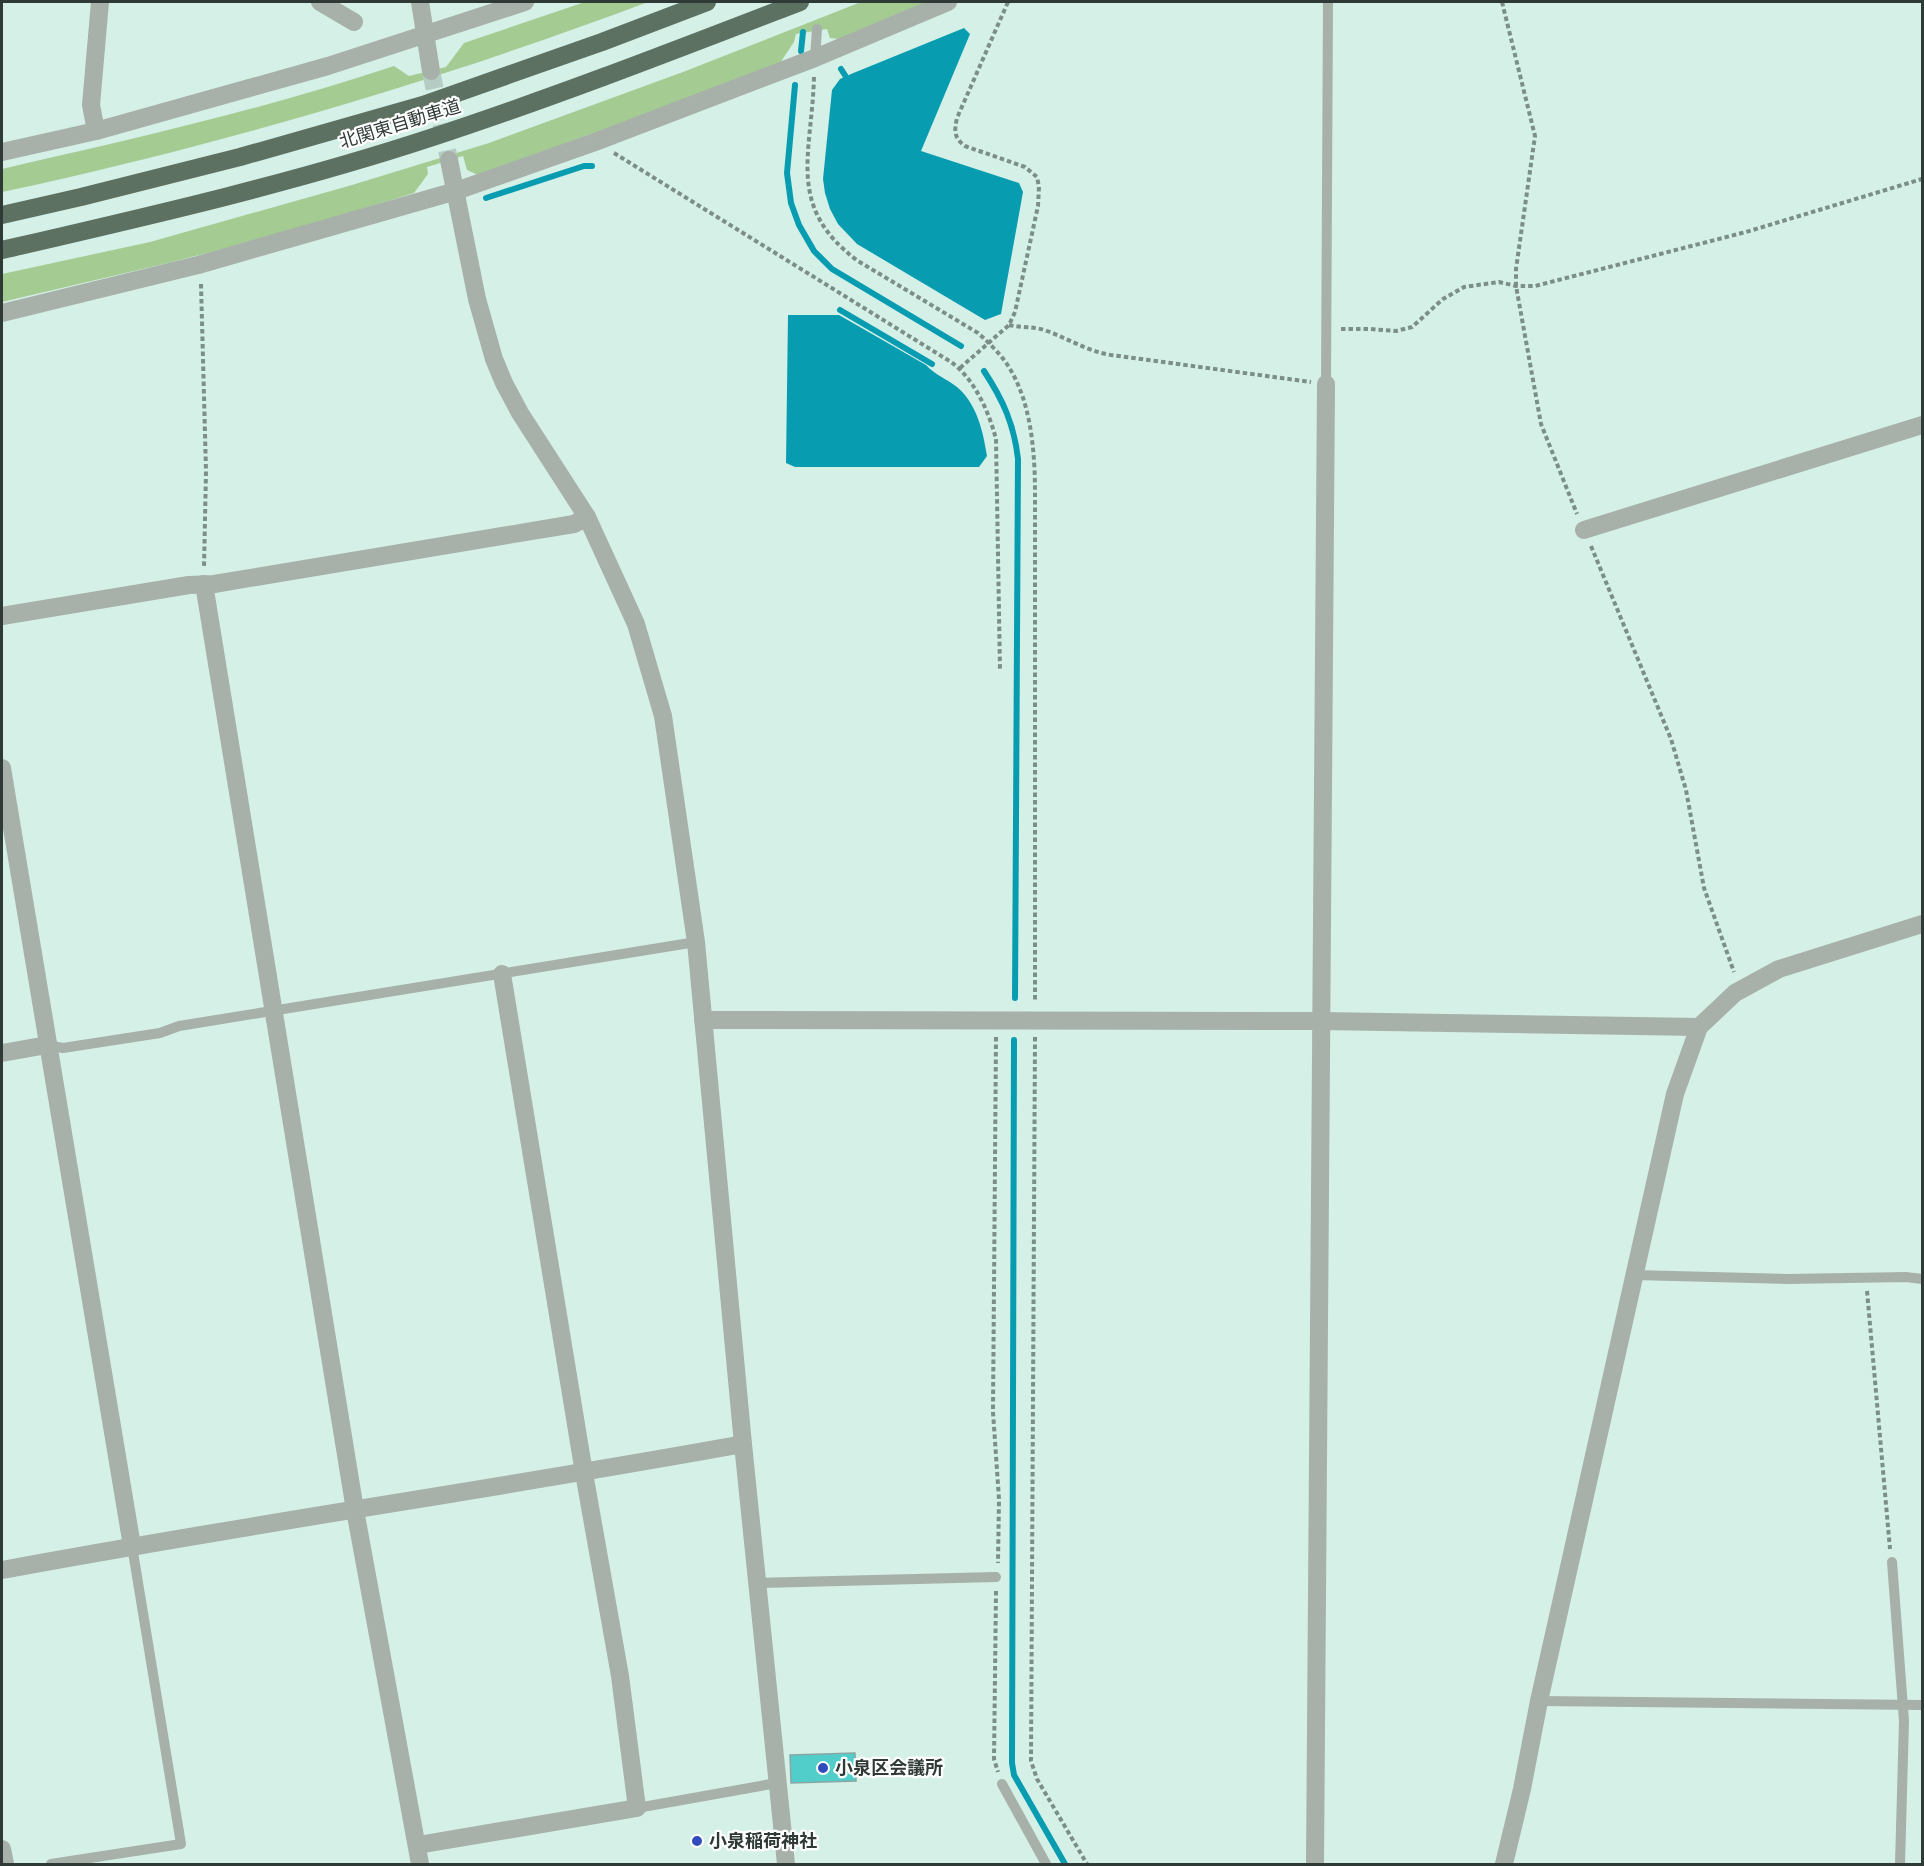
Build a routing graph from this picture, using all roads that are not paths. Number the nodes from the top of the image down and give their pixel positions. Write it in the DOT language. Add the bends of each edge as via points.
graph roads {
  1 [pos="100,2"];
  2 [pos="320,2"];
  3 [pos="420,2"];
  4 [pos="525,2"];
  5 [pos="707,2"];
  6 [pos="800,2"];
  7 [pos="948,2"];
  8 [pos="1328,2"];
  9 [pos="492,7"];
  10 [pos="354,22"];
  11 [pos="817,29"];
  12 [pos="426,34"];
  13 [pos="815,58"];
  14 [pos="431,71"];
  15 [pos="96,131"];
  16 [pos="2,152"];
  17 [pos="449,160"];
  18 [pos="456,191"];
  19 [pos="2,215"];
  20 [pos="2,250"];
  21 [pos="2,313"];
  22 [pos="1326,384"];
  23 [pos="1923,425"];
  24 [pos="588,517"];
  25 [pos="1584,530"];
  26 [pos="204,584"];
  27 [pos="2,616"];
  28 [pos="2,768"];
  29 [pos="1923,924"];
  30 [pos="696,942"];
  31 [pos="502,974"];
  32 [pos="273,1012"];
  33 [pos="703,1020"];
  34 [pos="1321,1021"];
  35 [pos="1699,1027"];
  36 [pos="47,1045"];
  37 [pos="2,1053"];
  38 [pos="1634,1275"];
  39 [pos="1923,1279"];
  40 [pos="743,1444"];
  41 [pos="584,1473"];
  42 [pos="355,1510"];
  43 [pos="132,1546"];
  44 [pos="1892,1562"];
  45 [pos="2,1570"];
  46 [pos="996,1577"];
  47 [pos="757,1583"];
  48 [pos="1539,1701"];
  49 [pos="1903,1705"];
  50 [pos="1923,1705"];
  51 [pos="777,1783"];
  52 [pos="1002,1784"];
  53 [pos="637,1808"];
  54 [pos="418,1845"];
  55 [pos="2,1850"];
  56 [pos="6,1864"];
  57 [pos="51,1864"];
  58 [pos="420,1864"];
  59 [pos="786,1864"];
  60 [pos="1046,1864"];
  61 [pos="1315,1864"];
  62 [pos="1504,1864"];
  63 [pos="1900,1864"];
  1 -- 15 [label="street" via="91,105"];
  2 -- 10 [label="street"];
  3 -- 12 [label="street"];
  4 -- 9 [label="street"];
  5 -- 19 [label="highway, 北関東自動車道" via="423,105 240,157"];
  6 -- 20 [label="highway, 北関東自動車道" via="613,74 420,141 243,192"];
  7 -- 13 [label="street"];
  8 -- 22 [label="lane"];
  9 -- 12 [label="street"];
  11 -- 13 [label="lane"];
  12 -- 14 [label="street"];
  12 -- 15 [label="street"];
  13 -- 18 [label="street"];
  15 -- 16 [label="street"];
  17 -- 18 [label="street"];
  18 -- 21 [label="street" via="198,265"];
  18 -- 24 [label="street" via="477,299 494,359 520,413"];
  22 -- 34 [label="street"];
  23 -- 25 [label="street"];
  24 -- 26 [label="street" via="574,524"];
  24 -- 30 [label="street" via="636,624 663,716"];
  26 -- 27 [label="street"];
  26 -- 32 [label="street"];
  28 -- 36 [label="street"];
  29 -- 35 [label="street" via="1779,969 1740,990"];
  30 -- 31 [label="lane"];
  30 -- 33 [label="street"];
  31 -- 32 [label="lane"];
  31 -- 41 [label="street"];
  32 -- 36 [label="lane" via="63,1048"];
  32 -- 42 [label="street"];
  33 -- 34 [label="street"];
  33 -- 40 [label="street"];
  34 -- 35 [label="street"];
  34 -- 61 [label="street"];
  35 -- 38 [label="street" via="1675,1094"];
  36 -- 37 [label="street"];
  36 -- 43 [label="street"];
  38 -- 39 [label="lane"];
  38 -- 48 [label="street"];
  40 -- 41 [label="street"];
  40 -- 47 [label="street"];
  41 -- 42 [label="street"];
  41 -- 53 [label="street" via="620,1676"];
  42 -- 43 [label="street"];
  42 -- 54 [label="street"];
  43 -- 45 [label="street"];
  43 -- 57 [label="lane" via="181,1844"];
  44 -- 49 [label="lane"];
  46 -- 47 [label="lane"];
  47 -- 51 [label="street"];
  48 -- 49 [label="lane"];
  48 -- 62 [label="street"];
  49 -- 50 [label="lane"];
  49 -- 63 [label="lane"];
  51 -- 53 [label="lane"];
  51 -- 59 [label="street"];
  52 -- 60 [label="lane"];
  53 -- 54 [label="street"];
  54 -- 58 [label="street"];
  55 -- 56 [label="street"];
}
